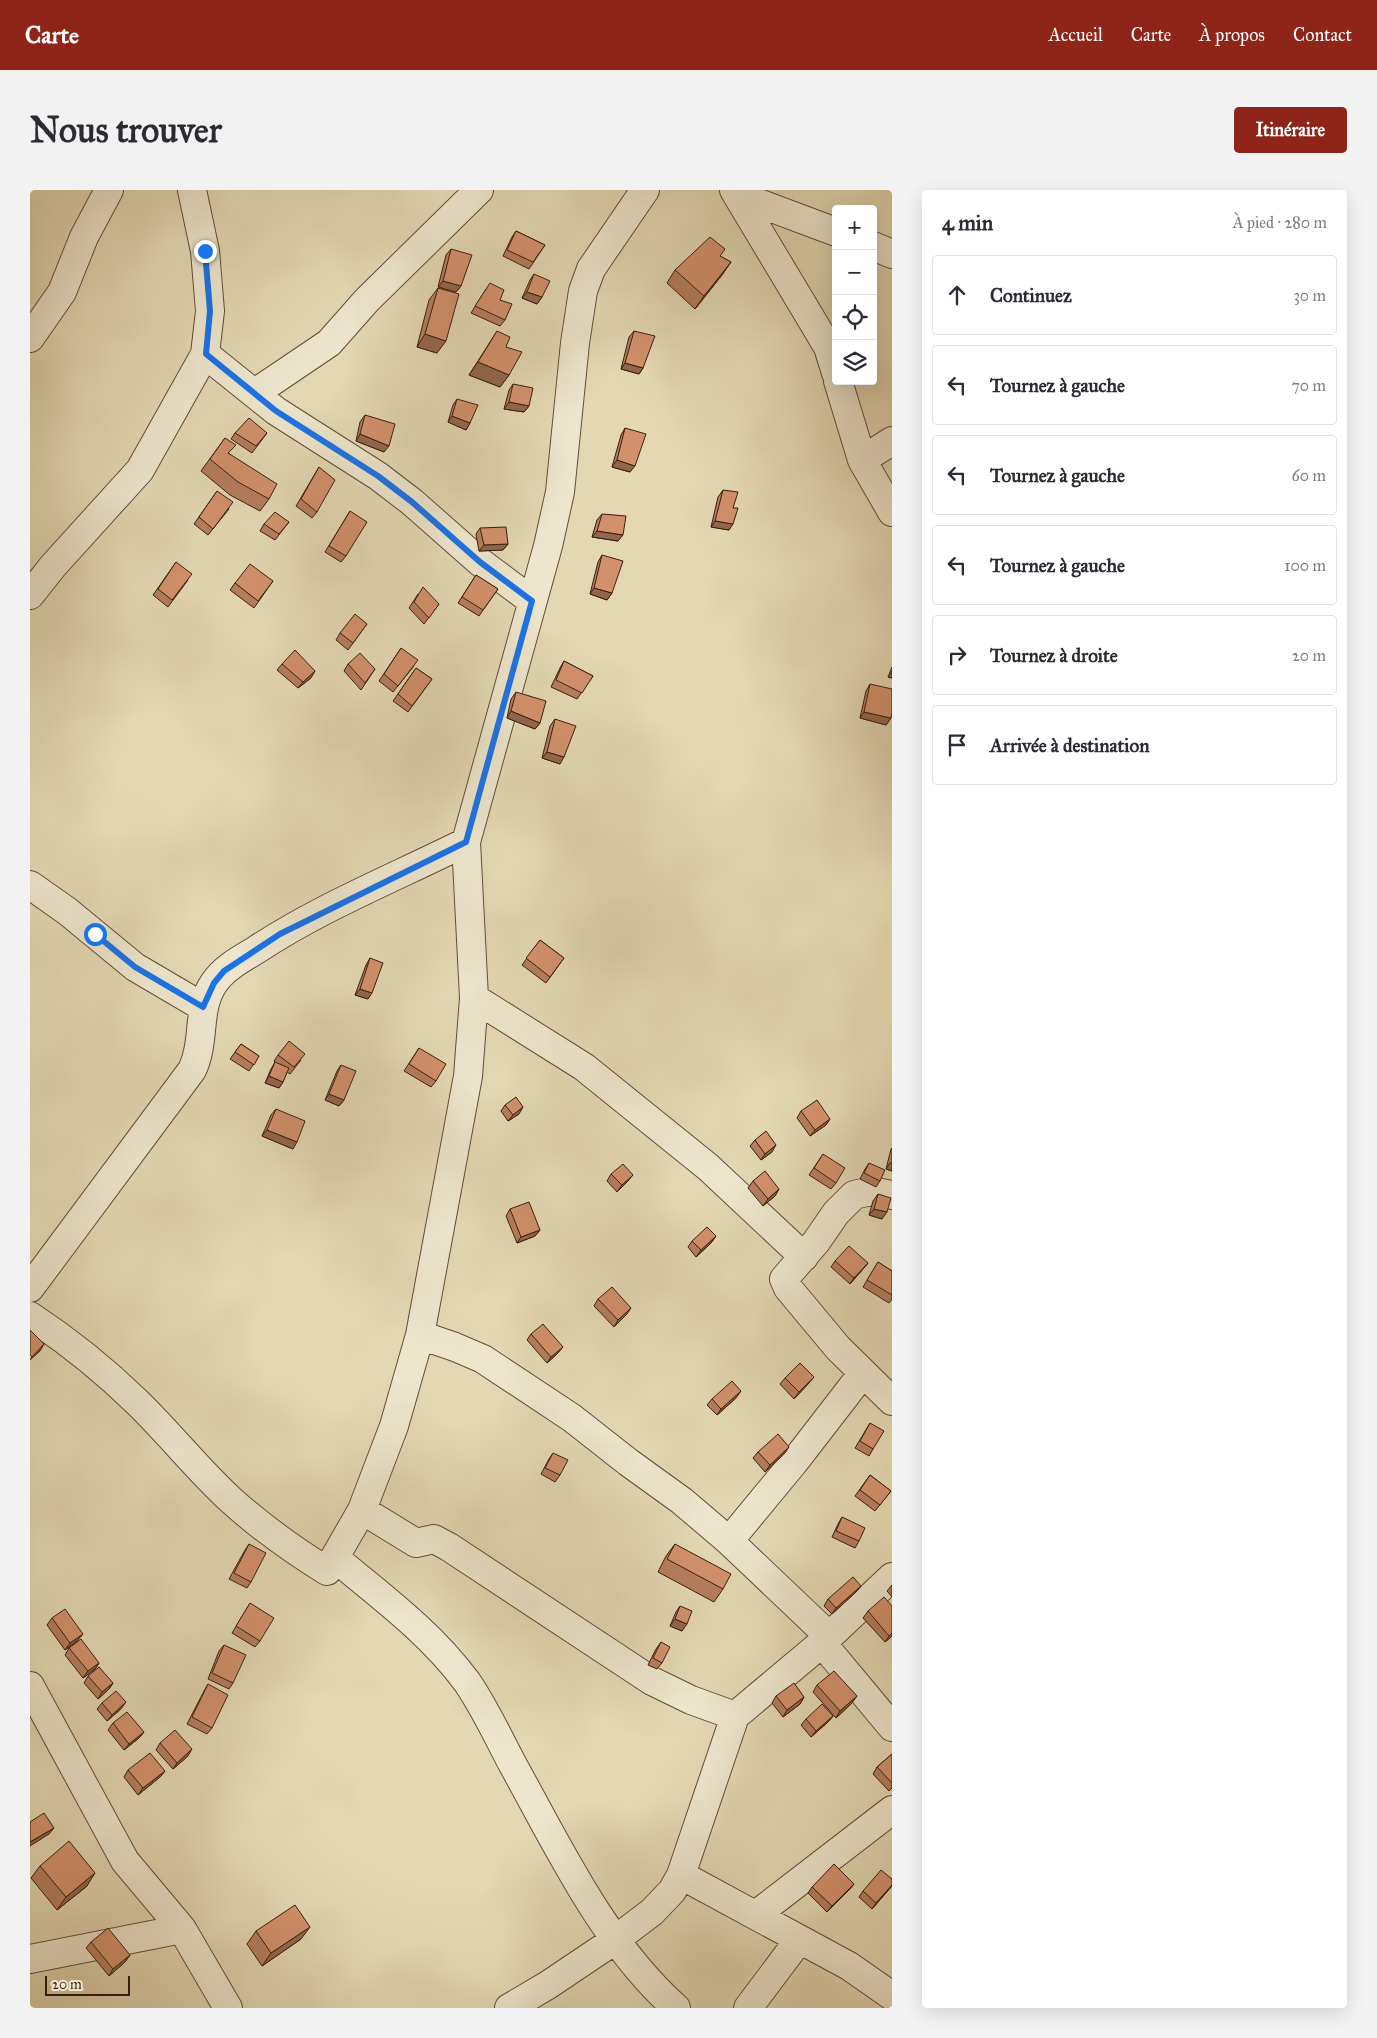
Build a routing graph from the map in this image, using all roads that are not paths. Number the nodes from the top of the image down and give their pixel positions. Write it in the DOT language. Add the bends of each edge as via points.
graph roads {
  1 [pos="109,190"];
  2 [pos="192,190"];
  3 [pos="479,190"];
  4 [pos="645,190"];
  5 [pos="735,192"];
  6 [pos="832,230"];
  7 [pos="877,248"];
  8 [pos="892,254"];
  9 [pos="30,338"];
  10 [pos="206,354"];
  11 [pos="832,360"];
  12 [pos="839,385"];
  13 [pos="255,393"];
  14 [pos="892,441"];
  15 [pos="862,460"];
  16 [pos="892,512"];
  17 [pos="30,596"];
  18 [pos="532,601"];
  19 [pos="466,842"];
  20 [pos="30,885"];
  21 [pos="474,998"];
  22 [pos="203,1007"];
  23 [pos="892,1195"];
  24 [pos="804,1257"];
  25 [pos="30,1288"];
  26 [pos="30,1316"];
  27 [pos="420,1335"];
  28 [pos="863,1373"];
  29 [pos="892,1401"];
  30 [pos="362,1510"];
  31 [pos="730,1541"];
  32 [pos="335,1558"];
  33 [pos="892,1577"];
  34 [pos="826,1640"];
  35 [pos="30,1686"];
  36 [pos="735,1716"];
  37 [pos="892,1727"];
  38 [pos="892,1810"];
  39 [pos="681,1875"];
  40 [pos="757,1914"];
  41 [pos="182,1929"];
  42 [pos="615,1940"];
  43 [pos="799,1940"];
  44 [pos="30,1959"];
  45 [pos="892,1996"];
  46 [pos="228,2008"];
  47 [pos="508,2008"];
  48 [pos="676,2008"];
  49 [pos="748,2008"];
  1 -- 9 [label="street" via="84,237 62,292"];
  2 -- 10 [label="street" via="205,251 209,301"];
  3 -- 13 [label="street" via="367,300 329,343"];
  4 -- 18 [label="street" via="591,269 583,291 560,492"];
  5 -- 6 [label="street"];
  5 -- 11 [label="street" via="828,347"];
  7 -- 8 [label="street"];
  10 -- 13 [label="street"];
  10 -- 17 [label="street" via="140,470"];
  12 -- 15 [label="street"];
  13 -- 18 [label="street" via="281,415 378,476"];
  14 -- 15 [label="street"];
  15 -- 16 [label="street"];
  18 -- 19 [label="street"];
  19 -- 21 [label="street"];
  19 -- 22 [label="street" via="280,934 224,971 214,983"];
  20 -- 22 [label="street" via="135,967"];
  21 -- 24 [label="street" via="584,1067 708,1167"];
  21 -- 27 [label="street" via="468,1076"];
  22 -- 25 [label="street" via="201,1044 192,1070"];
  23 -- 24 [label="street" via="872,1191 854,1195 836,1212"];
  24 -- 28 [label="street" via="784,1279 785,1283 838,1348"];
  26 -- 32 [label="street" via="63,1338 137,1402 187,1458 260,1525 327,1571"];
  27 -- 30 [label="street" via="394,1426"];
  27 -- 31 [label="street" via="483,1359 515,1380 572,1418"];
  28 -- 29 [label="street"];
  28 -- 31 [label="street"];
  30 -- 32 [label="street"];
  30 -- 36 [label="street" via="416,1543 434,1539 449,1546 652,1681"];
  31 -- 34 [label="street"];
  32 -- 42 [label="street" via="405,1615 467,1682 586,1896"];
  33 -- 34 [label="street"];
  34 -- 36 [label="street"];
  34 -- 37 [label="street"];
  35 -- 41 [label="street" via="125,1861"];
  36 -- 39 [label="street"];
  38 -- 40 [label="street"];
  39 -- 40 [label="street"];
  39 -- 42 [label="street" via="662,1904"];
  40 -- 43 [label="street"];
  41 -- 44 [label="street"];
  41 -- 46 [label="street"];
  42 -- 47 [label="street"];
  42 -- 48 [label="street" via="635,1967"];
  43 -- 45 [label="street" via="849,1966"];
  43 -- 49 [label="street"];
}
